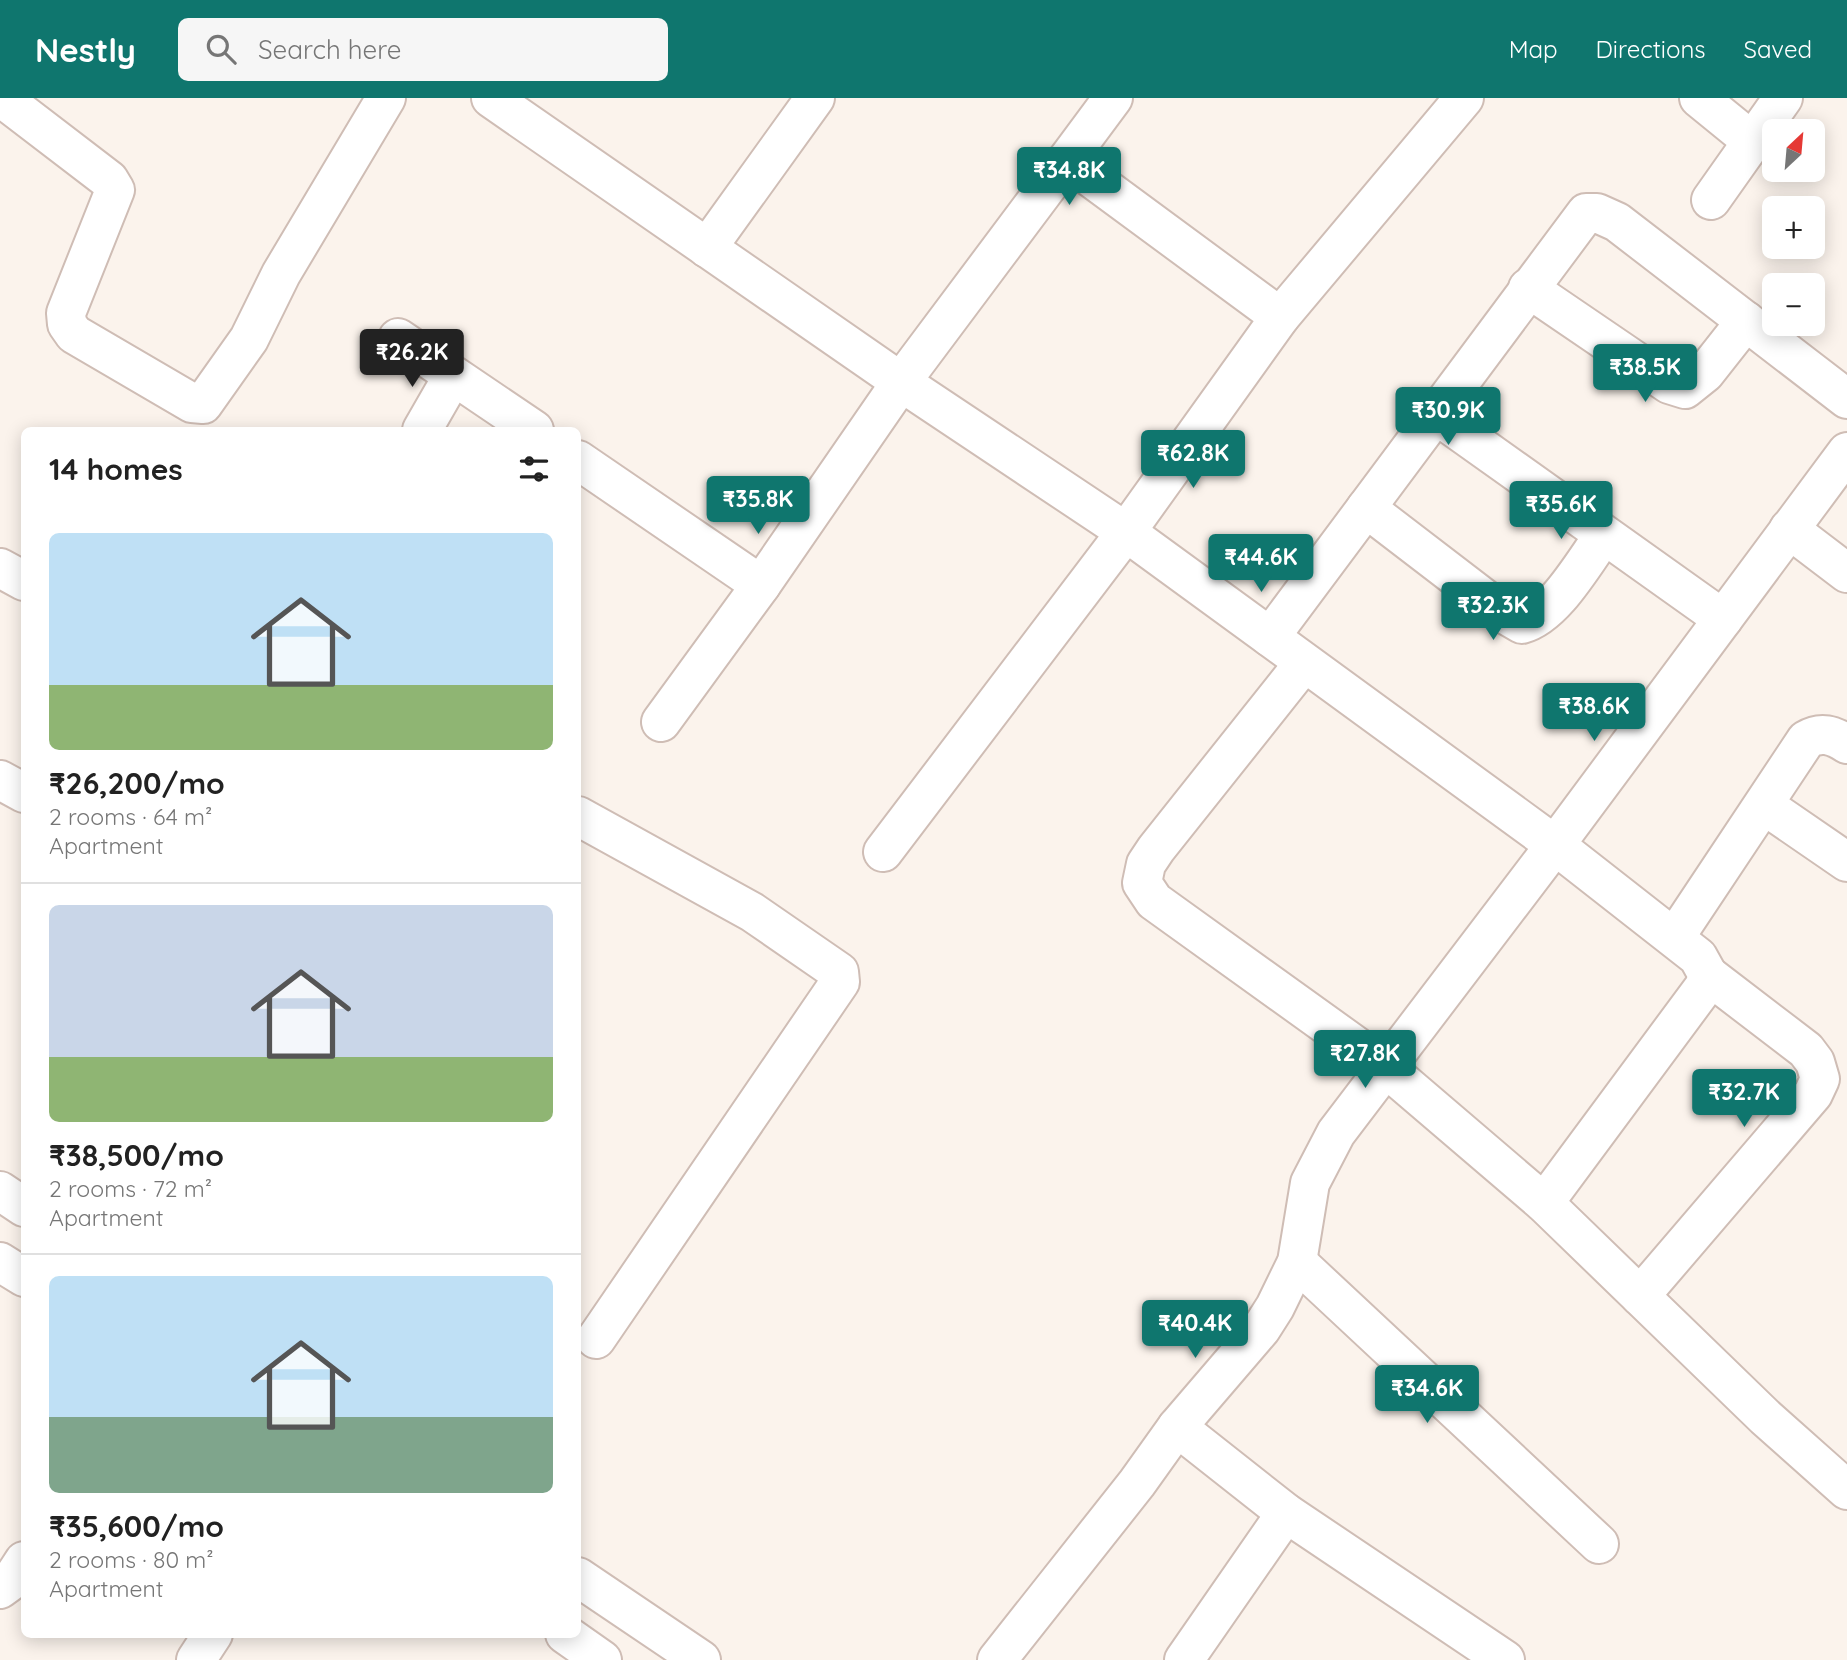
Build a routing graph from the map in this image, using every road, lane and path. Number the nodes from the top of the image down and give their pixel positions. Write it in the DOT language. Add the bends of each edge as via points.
graph roads {
  1 [pos="2,98"];
  2 [pos="386,98"];
  3 [pos="491,98"];
  4 [pos="815,98"];
  5 [pos="1113,98"];
  6 [pos="1465,98"];
  7 [pos="1699,98"];
  8 [pos="1783,98"];
  9 [pos="1752,142"];
  10 [pos="1067,160"];
  11 [pos="1712,200"];
  12 [pos="707,248"];
  13 [pos="1528,288"];
  14 [pos="1280,317"];
  15 [pos="1746,321"];
  16 [pos="398,338"];
  17 [pos="453,376"];
  18 [pos="901,382"];
  19 [pos="1847,399"];
  20 [pos="1435,415"];
  21 [pos="424,427"];
  22 [pos="530,427"];
  23 [pos="1847,452"];
  24 [pos="581,462"];
  25 [pos="1366,508"];
  26 [pos="1789,529"];
  27 [pos="1126,532"];
  28 [pos="1604,535"];
  29 [pos="0,568"];
  30 [pos="1847,573"];
  31 [pos="21,579"];
  32 [pos="761,585"];
  33 [pos="1723,619"];
  34 [pos="1270,638"];
  35 [pos="1304,663"];
  36 [pos="661,722"];
  37 [pos="1847,744"];
  38 [pos="0,780"];
  39 [pos="21,791"];
  40 [pos="1764,805"];
  41 [pos="581,818"];
  42 [pos="1555,845"];
  43 [pos="883,852"];
  44 [pos="1847,862"];
  45 [pos="1675,937"];
  46 [pos="1708,975"];
  47 [pos="1385,1068"];
  48 [pos="0,1191"];
  49 [pos="1544,1203"];
  50 [pos="21,1205"];
  51 [pos="0,1262"];
  52 [pos="1297,1262"];
  53 [pos="21,1276"];
  54 [pos="1640,1296"];
  55 [pos="584,1344"];
  56 [pos="1177,1427"];
  57 [pos="1847,1490"];
  58 [pos="1286,1513"];
  59 [pos="1599,1544"];
  60 [pos="21,1565"];
  61 [pos="581,1579"];
  62 [pos="0,1589"];
  63 [pos="210,1638"];
  64 [pos="571,1638"];
  65 [pos="196,1660"];
  66 [pos="602,1660"];
  67 [pos="701,1660"];
  68 [pos="997,1660"];
  69 [pos="1184,1660"];
  70 [pos="1506,1660"];
  1 -- 2 [label="street" via="110,180 115,190 66,313 67,324 74,334 203,404 249,340 281,274"];
  3 -- 12 [label="street"];
  4 -- 12 [label="street"];
  5 -- 10 [label="street"];
  6 -- 14 [label="street"];
  7 -- 9 [label="street"];
  8 -- 9 [label="street"];
  9 -- 11 [label="street"];
  10 -- 14 [label="street"];
  10 -- 18 [label="street"];
  12 -- 18 [label="street"];
  13 -- 15 [label="street" via="1669,384 1685,389 1705,373"];
  13 -- 15 [label="street" via="1586,213 1597,213 1617,222"];
  13 -- 20 [label="street"];
  14 -- 27 [label="street"];
  15 -- 19 [label="street"];
  16 -- 17 [label="street"];
  17 -- 21 [label="street"];
  17 -- 22 [label="street"];
  18 -- 27 [label="street"];
  18 -- 32 [label="street"];
  20 -- 25 [label="street"];
  20 -- 28 [label="street"];
  23 -- 26 [label="street"];
  24 -- 32 [label="street"];
  25 -- 28 [label="street" via="1522,624 1548,610"];
  25 -- 34 [label="street"];
  26 -- 30 [label="street"];
  26 -- 33 [label="street"];
  27 -- 34 [label="street"];
  27 -- 43 [label="street"];
  28 -- 33 [label="street"];
  29 -- 31 [label="street"];
  32 -- 36 [label="street"];
  33 -- 42 [label="street"];
  34 -- 35 [label="street"];
  35 -- 42 [label="street"];
  35 -- 47 [label="street" via="1156,849 1146,864 1142,883 1154,901"];
  37 -- 40 [label="street" via="1828,735 1816,734 1806,740"];
  38 -- 39 [label="street"];
  40 -- 44 [label="street"];
  40 -- 45 [label="street"];
  41 -- 55 [label="street" via="752,912 839,972 839,982"];
  42 -- 45 [label="street"];
  42 -- 47 [label="street"];
  45 -- 46 [label="street" via="1698,957"];
  46 -- 49 [label="street" via="1704,987"];
  46 -- 54 [label="street" via="1806,1050 1820,1079 1813,1094"];
  47 -- 49 [label="street"];
  47 -- 52 [label="street" via="1321,1158 1310,1183"];
  48 -- 50 [label="street"];
  49 -- 54 [label="street"];
  51 -- 53 [label="street"];
  52 -- 56 [label="street" via="1261,1329"];
  52 -- 59 [label="street"];
  54 -- 57 [label="street"];
  56 -- 58 [label="street"];
  56 -- 68 [label="street"];
  58 -- 69 [label="street"];
  58 -- 70 [label="street"];
  60 -- 62 [label="street"];
  61 -- 67 [label="street"];
  63 -- 65 [label="street"];
  64 -- 66 [label="street"];
}
